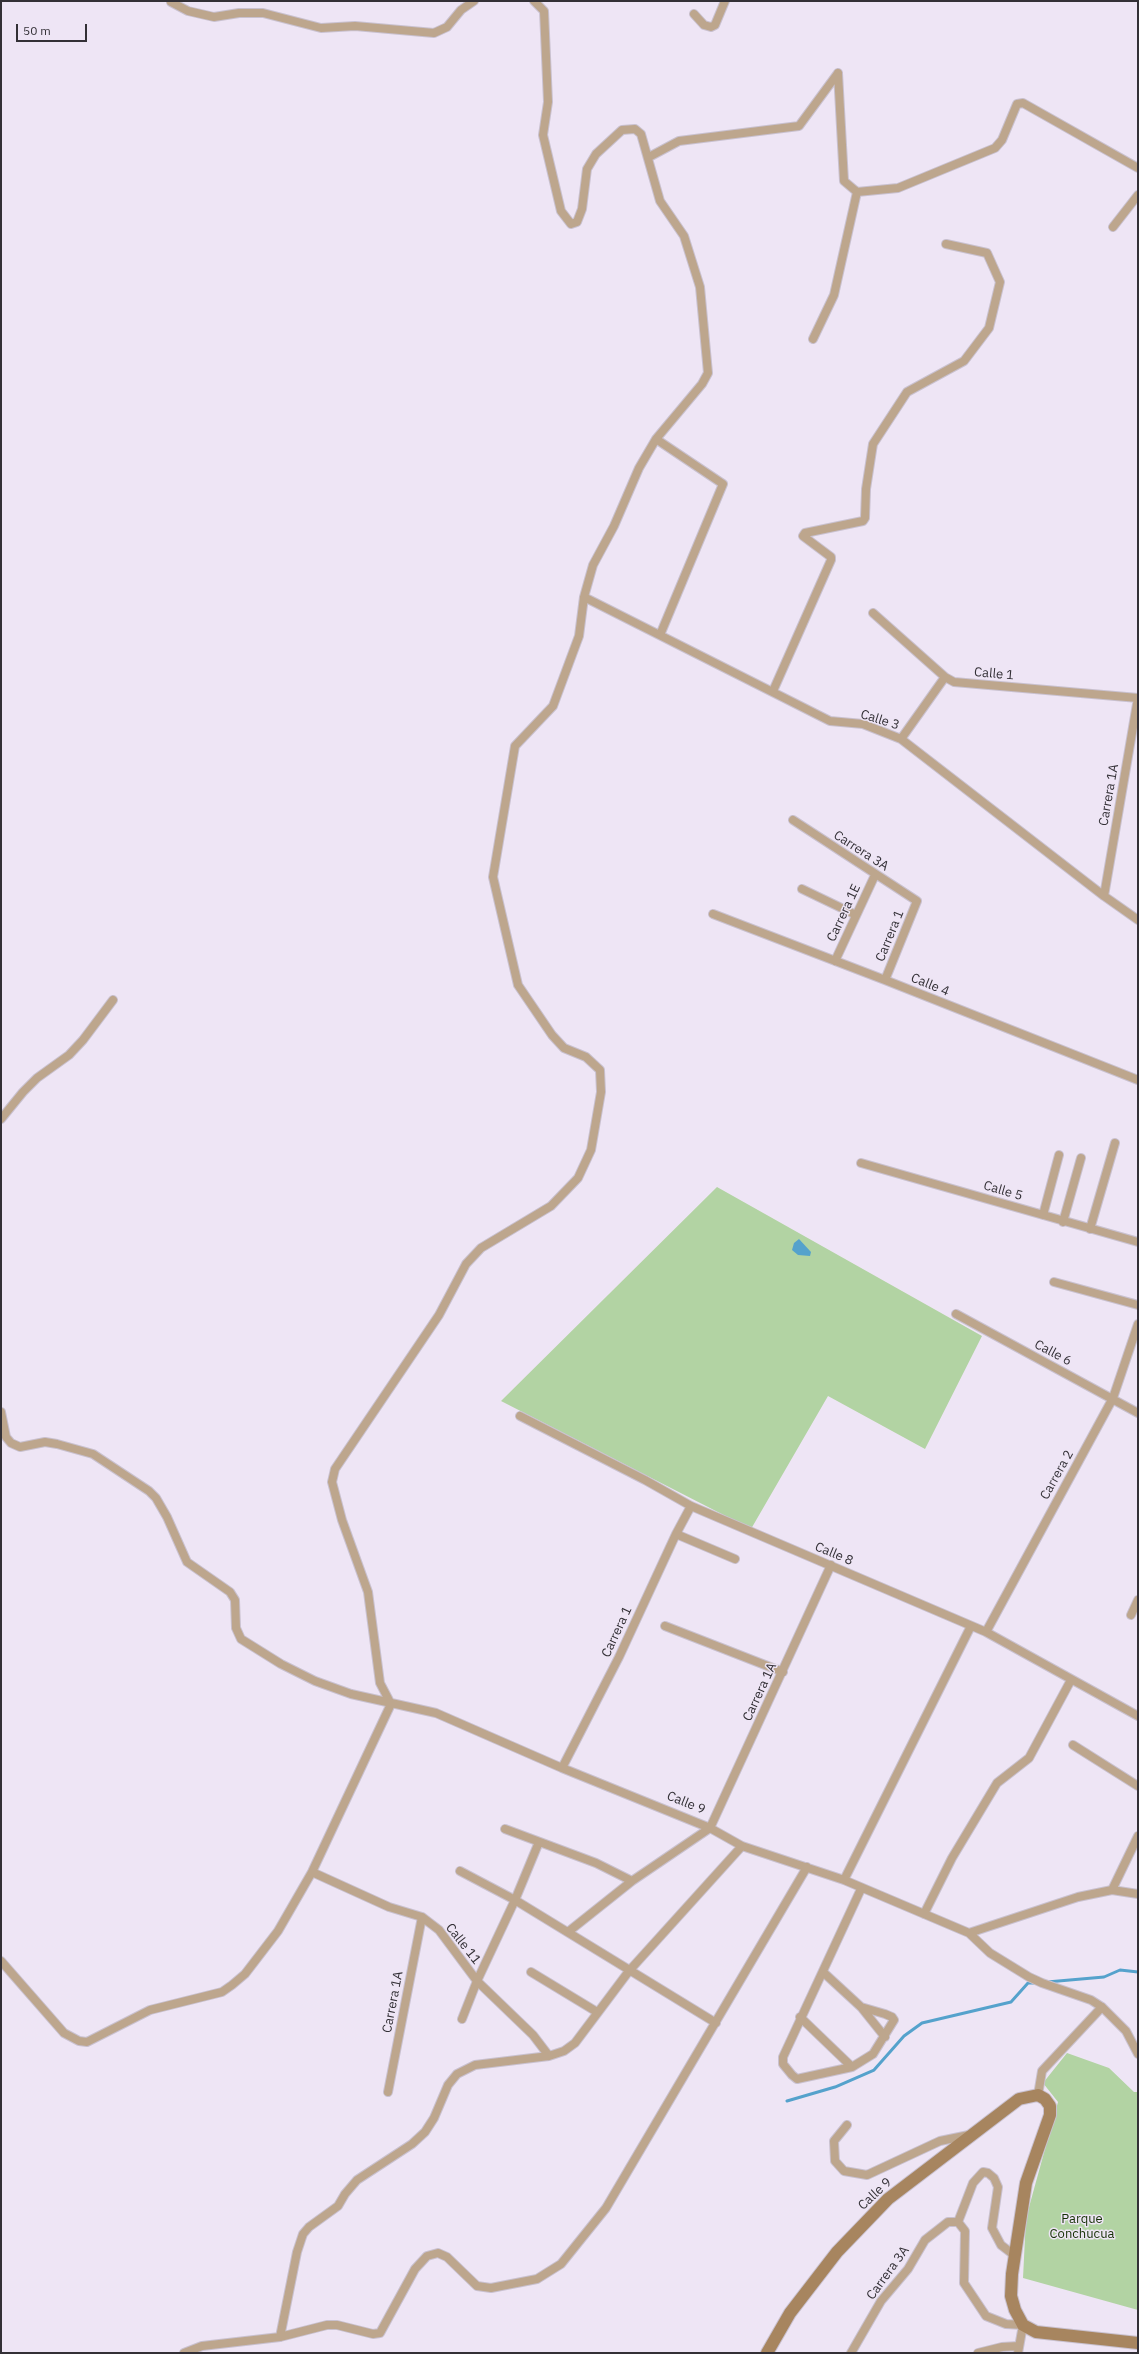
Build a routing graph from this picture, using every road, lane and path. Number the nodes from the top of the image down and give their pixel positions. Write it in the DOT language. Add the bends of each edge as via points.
graph roads {
  1 [pos="474,1"];
  2 [pos="534,1"];
  3 [pos="725,1"];
  4 [pos="171,2"];
  5 [pos="694,14"];
  6 [pos="649,156"];
  7 [pos="1138,168"];
  8 [pos="857,192"];
  9 [pos="1138,195"];
  10 [pos="1113,227"];
  11 [pos="946,244"];
  12 [pos="813,339"];
  13 [pos="656,439"];
  14 [pos="584,597"];
  15 [pos="873,613"];
  16 [pos="660,635"];
  17 [pos="945,677"];
  18 [pos="773,691"];
  19 [pos="1138,698"];
  20 [pos="902,739"];
  21 [pos="793,820"];
  22 [pos="875,874"];
  23 [pos="802,889"];
  24 [pos="1104,896"];
  25 [pos="917,901"];
  26 [pos="713,914"];
  27 [pos="856,915"];
  28 [pos="1138,920"];
  29 [pos="835,961"];
  30 [pos="885,980"];
  31 [pos="113,1000"];
  32 [pos="1138,1080"];
  33 [pos="1,1119"];
  34 [pos="1115,1143"];
  35 [pos="1059,1155"];
  36 [pos="1081,1158"];
  37 [pos="861,1163"];
  38 [pos="1043,1215"];
  39 [pos="1063,1222"];
  40 [pos="1090,1229"];
  41 [pos="1138,1242"];
  42 [pos="1054,1282"];
  43 [pos="1138,1305"];
  44 [pos="956,1314"];
  45 [pos="1138,1326"];
  46 [pos="1113,1398"];
  47 [pos="1,1412"];
  48 [pos="1138,1413"];
  49 [pos="520,1416"];
  50 [pos="691,1506"];
  51 [pos="676,1534"];
  52 [pos="736,1559"];
  53 [pos="831,1565"];
  54 [pos="1138,1600"];
  55 [pos="1131,1614"];
  56 [pos="664,1626"];
  57 [pos="971,1626"];
  58 [pos="986,1632"];
  59 [pos="783,1672"];
  60 [pos="1071,1680"];
  61 [pos="391,1704"];
  62 [pos="1138,1716"];
  63 [pos="1073,1745"];
  64 [pos="562,1768"];
  65 [pos="1138,1786"];
  66 [pos="710,1828"];
  67 [pos="505,1829"];
  68 [pos="1138,1836"];
  69 [pos="539,1842"];
  70 [pos="742,1846"];
  71 [pos="807,1867"];
  72 [pos="460,1871"];
  73 [pos="312,1872"];
  74 [pos="844,1880"];
  75 [pos="632,1881"];
  76 [pos="861,1889"];
  77 [pos="1112,1890"];
  78 [pos="1138,1894"];
  79 [pos="515,1900"];
  80 [pos="924,1914"];
  81 [pos="422,1917"];
  82 [pos="568,1932"];
  83 [pos="970,1933"];
  84 [pos="1,1961"];
  85 [pos="629,1971"];
  86 [pos="531,1972"];
  87 [pos="824,1972"];
  88 [pos="477,1981"];
  89 [pos="861,2007"];
  90 [pos="1102,2007"];
  91 [pos="597,2012"];
  92 [pos="800,2016"];
  93 [pos="462,2019"];
  94 [pos="716,2024"];
  95 [pos="885,2036"];
  96 [pos="1138,2054"];
  97 [pos="549,2056"];
  98 [pos="852,2067"];
  99 [pos="388,2092"];
  100 [pos="1038,2095"];
  101 [pos="847,2125"];
  102 [pos="969,2135"];
  103 [pos="958,2222"];
  104 [pos="1014,2255"];
  105 [pos="1022,2324"];
  106 [pos="280,2337"];
  107 [pos="1138,2343"];
  108 [pos="1018,2350"];
  109 [pos="184,2353"];
  110 [pos="767,2353"];
  111 [pos="851,2353"];
  112 [pos="978,2353"];
  1 -- 4 [label="street" via="461,10 448,27 434,33 355,26 321,28 263,12 239,12 214,17 188,11"];
  2 -- 6 [label="street" via="544,11 548,102 544,135 561,211 571,224 577,222 582,209 587,169 596,154 622,130 635,129 642,134"];
  3 -- 5 [label="street" via="715,25 711,27 704,25"];
  6 -- 8 [label="street" via="679,141 799,126 838,73 844,181"];
  6 -- 13 [label="street" via="660,201 684,236 700,287 708,355 708,374 702,384"];
  7 -- 8 [label="street" via="1023,103 1017,104 1002,140 995,148 898,188"];
  8 -- 12 [label="street" via="834,295"];
  9 -- 10 [label="street"];
  11 -- 18 [label="street" via="986,253 1000,282 989,328 964,361 907,392 873,444 863,521 805,533 803,536 831,557 831,560"];
  13 -- 14 [label="street" via="639,468 614,526 593,565"];
  13 -- 16 [label="street" via="723,484"];
  14 -- 16 [label="street, Calle 3"];
  14 -- 61 [label="street" via="579,636 553,706 515,746 493,877 518,985 552,1035 564,1048 586,1058 600,1070 601,1092 591,1150 578,1178 551,1206 481,1248 466,1264 438,1315 335,1469 332,1482 342,1520 368,1592 380,1683"];
  15 -- 17 [label="street, Calle 1"];
  16 -- 18 [label="street, Calle 3"];
  17 -- 19 [label="street, Calle 1" via="954,682"];
  17 -- 20 [label="street"];
  18 -- 20 [label="street, Calle 3" via="830,721 863,724"];
  19 -- 24 [label="street, Carrera 1A"];
  20 -- 24 [label="street, Calle 3"];
  21 -- 22 [label="street, Carrera 3A"];
  22 -- 25 [label="street, Carrera 3A"];
  22 -- 27 [label="street, Carrera 1E"];
  23 -- 27 [label="street"];
  24 -- 28 [label="street, Calle 3"];
  25 -- 30 [label="street, Carrera 1"];
  26 -- 29 [label="street, Calle 4"];
  27 -- 29 [label="street, Carrera 1E"];
  29 -- 30 [label="street, Calle 4"];
  30 -- 32 [label="street, Calle 4"];
  31 -- 33 [label="street" via="69,1055 37,1078"];
  34 -- 40 [label="street"];
  35 -- 38 [label="street"];
  36 -- 39 [label="street"];
  37 -- 38 [label="street, Calle 5"];
  38 -- 39 [label="street, Calle 5"];
  39 -- 40 [label="street, Calle 5"];
  40 -- 41 [label="street, Calle 5"];
  42 -- 43 [label="street"];
  44 -- 46 [label="street, Calle 6"];
  45 -- 46 [label="street, Carrera 2"];
  46 -- 48 [label="street, Calle 6"];
  46 -- 58 [label="street, Carrera 2"];
  47 -- 61 [label="street, Calle 9" via="6,1437 12,1443 20,1447 45,1442 93,1454 149,1491 167,1517 187,1562 230,1592 236,1600 236,1628 240,1639 249,1646 315,1681 351,1694"];
  49 -- 50 [label="street, Calle 8"];
  50 -- 51 [label="street, Carrera 1"];
  50 -- 53 [label="street, Calle 8"];
  51 -- 52 [label="street"];
  51 -- 64 [label="street, Carrera 1" via="619,1657"];
  53 -- 57 [label="street, Calle 8"];
  53 -- 59 [label="street, Carrera 1A"];
  54 -- 55 [label="street"];
  56 -- 59 [label="street"];
  57 -- 58 [label="street, Calle 8"];
  57 -- 74 [label="street"];
  58 -- 60 [label="street, Calle 8"];
  59 -- 66 [label="street, Carrera 1A"];
  60 -- 62 [label="street, Calle 8"];
  60 -- 80 [label="street" via="1029,1758 996,1783 952,1858"];
  61 -- 64 [label="street, Calle 9" via="436,1713"];
  61 -- 73 [label="street"];
  63 -- 65 [label="street"];
  64 -- 66 [label="street, Calle 9"];
  66 -- 70 [label="street, Calle 9"];
  66 -- 75 [label="street"];
  67 -- 69 [label="street"];
  68 -- 77 [label="street"];
  69 -- 75 [label="street" via="596,1863"];
  69 -- 79 [label="street"];
  70 -- 71 [label="street, Calle 9"];
  70 -- 85 [label="street"];
  71 -- 74 [label="street, Calle 9"];
  71 -- 94 [label="street"];
  72 -- 79 [label="street"];
  73 -- 81 [label="street, Calle 11" via="389,1907"];
  73 -- 84 [label="street" via="278,1931 245,1974 232,1985 222,1992 150,2010 87,2042 64,2033"];
  74 -- 76 [label="street, Calle 9"];
  75 -- 82 [label="street"];
  76 -- 80 [label="street, Calle 9"];
  76 -- 87 [label="street"];
  77 -- 78 [label="street"];
  77 -- 83 [label="street" via="1078,1897"];
  79 -- 82 [label="street"];
  79 -- 88 [label="street"];
  80 -- 83 [label="street, Calle 9"];
  81 -- 88 [label="street, Calle 11" via="439,1930"];
  81 -- 99 [label="street, Carrera 1A"];
  82 -- 85 [label="street"];
  83 -- 90 [label="street" via="990,1953 1029,1977 1042,1984 1091,2000"];
  85 -- 91 [label="street"];
  85 -- 94 [label="street"];
  86 -- 91 [label="street"];
  87 -- 89 [label="street"];
  87 -- 92 [label="street"];
  88 -- 93 [label="street"];
  88 -- 97 [label="street, Calle 11" via="533,2035"];
  89 -- 95 [label="street"];
  89 -- 95 [label="street" via="892,2017 894,2020"];
  90 -- 96 [label="street" via="1126,2030"];
  90 -- 100 [label="street" via="1042,2071"];
  91 -- 97 [label="street" via="575,2043 564,2051"];
  92 -- 98 [label="street"];
  92 -- 98 [label="street" via="783,2056 784,2064 792,2075 797,2079"];
  94 -- 106 [label="street" via="606,2208 561,2264 537,2279 491,2288 477,2286 447,2257 438,2253 427,2256 415,2269 380,2333 373,2334 327,2325"];
  95 -- 98 [label="street" via="873,2054"];
  97 -- 106 [label="street" via="475,2065 457,2074 448,2086 425,2132 412,2144 357,2180 338,2206 309,2227 303,2234 297,2252"];
  100 -- 102 [label="street, Calle 9" via="1019,2099"];
  100 -- 104 [label="street" via="1050,2106 1050,2115 1026,2184"];
  101 -- 102 [label="street" via="834,2141 835,2161 844,2171 867,2175 940,2141"];
  102 -- 110 [label="street, Calle 9" via="888,2199 837,2252 790,2314"];
  103 -- 104 [label="street" via="973,2183 983,2172 988,2173 998,2187 992,2228 1001,2245"];
  103 -- 105 [label="street" via="965,2231 964,2283 986,2316 1006,2324"];
  103 -- 111 [label="street, Carrera 3A" via="948,2222 925,2240 908,2269 881,2301"];
  104 -- 105 [label="street" via="1011,2296"];
  105 -- 107 [label="street" via="1036,2332 1047,2334"];
  105 -- 108 [label="street"];
  106 -- 109 [label="street" via="202,2346"];
  108 -- 112 [label="street" via="1002,2346"];
}
